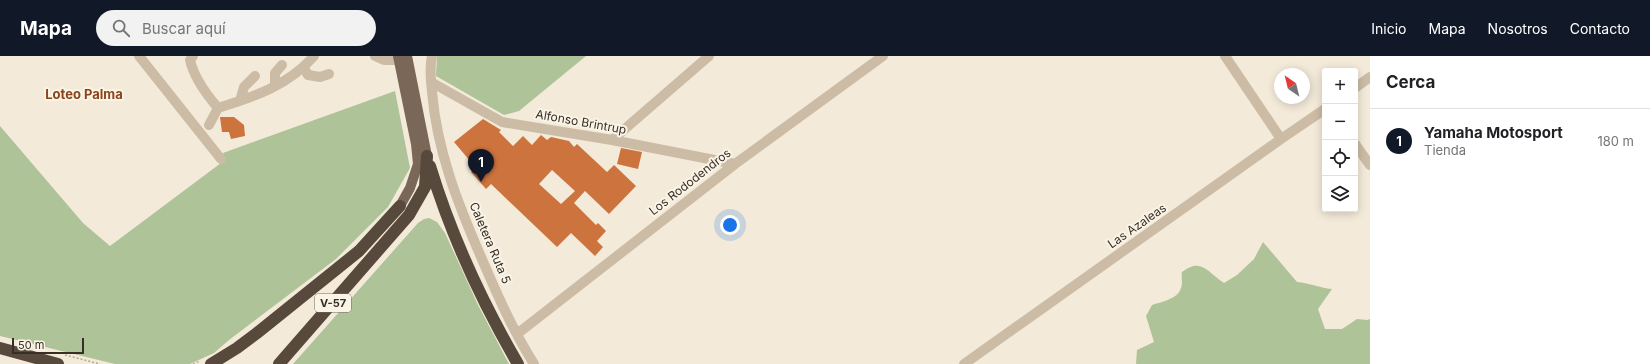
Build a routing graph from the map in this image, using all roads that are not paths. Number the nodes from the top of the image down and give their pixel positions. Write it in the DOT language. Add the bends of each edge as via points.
graph roads {
  1 [pos="139,56"];
  2 [pos="193,56"];
  3 [pos="314,56"];
  4 [pos="375,56"];
  5 [pos="432,56"];
  6 [pos="710,56"];
  7 [pos="883,56"];
  8 [pos="1225,56"];
  9 [pos="401,57"];
  10 [pos="282,65"];
  11 [pos="304,68"];
  12 [pos="329,74"];
  13 [pos="255,76"];
  14 [pos="1370,77"];
  15 [pos="431,82"];
  16 [pos="275,86"];
  17 [pos="1358,86"];
  18 [pos="240,101"];
  19 [pos="218,108"];
  20 [pos="1322,111"];
  21 [pos="209,125"];
  22 [pos="1281,139"];
  23 [pos="612,140"];
  24 [pos="1358,148"];
  25 [pos="427,156"];
  26 [pos="221,159"];
  27 [pos="735,164"];
  28 [pos="1370,165"];
  29 [pos="400,206"];
  30 [pos="386,243"];
  31 [pos="517,334"];
  32 [pos="0,348"];
  33 [pos="58,364"];
  34 [pos="211,364"];
  35 [pos="279,364"];
  36 [pos="518,364"];
  37 [pos="534,364"];
  38 [pos="964,364"];
  1 -- 26 [label="street"];
  2 -- 19 [label="street" via="190,60 194,72"];
  3 -- 11 [label="street"];
  4 -- 9 [label="street" via="384,60"];
  5 -- 15 [label="street, Caletera Ruta 5"];
  6 -- 23 [label="street"];
  7 -- 27 [label="street, Los Rododendros"];
  8 -- 22 [label="street"];
  9 -- 25 [label="main road, V-57"];
  9 -- 29 [label="main road, V-57" via="418,164 410,188"];
  10 -- 16 [label="street" via="275,73"];
  11 -- 12 [label="street" via="308,75 315,77"];
  11 -- 16 [label="street"];
  13 -- 18 [label="street" via="244,87"];
  14 -- 17 [label="street"];
  15 -- 23 [label="street, Alfonso Brintrup" via="502,122"];
  15 -- 31 [label="street, Caletera Ruta 5" via="433,108 445,164 475,243"];
  16 -- 18 [label="street"];
  18 -- 19 [label="street"];
  19 -- 21 [label="street"];
  20 -- 22 [label="street, Las Azaleas"];
  22 -- 38 [label="street, Las Azaleas"];
  23 -- 27 [label="street, Alfonso Brintrup"];
  24 -- 28 [label="street"];
  25 -- 30 [label="highway, V-57" via="425,187 409,215"];
  25 -- 36 [label="highway" via="437,191 462,253"];
  27 -- 31 [label="street, Los Rododendros"];
  29 -- 30 [label="highway, V-57"];
  29 -- 34 [label="highway" via="359,251 257,333"];
  30 -- 35 [label="highway, V-57"];
  31 -- 37 [label="street, Caletera Ruta 5"];
  32 -- 33 [label="highway"];
}
